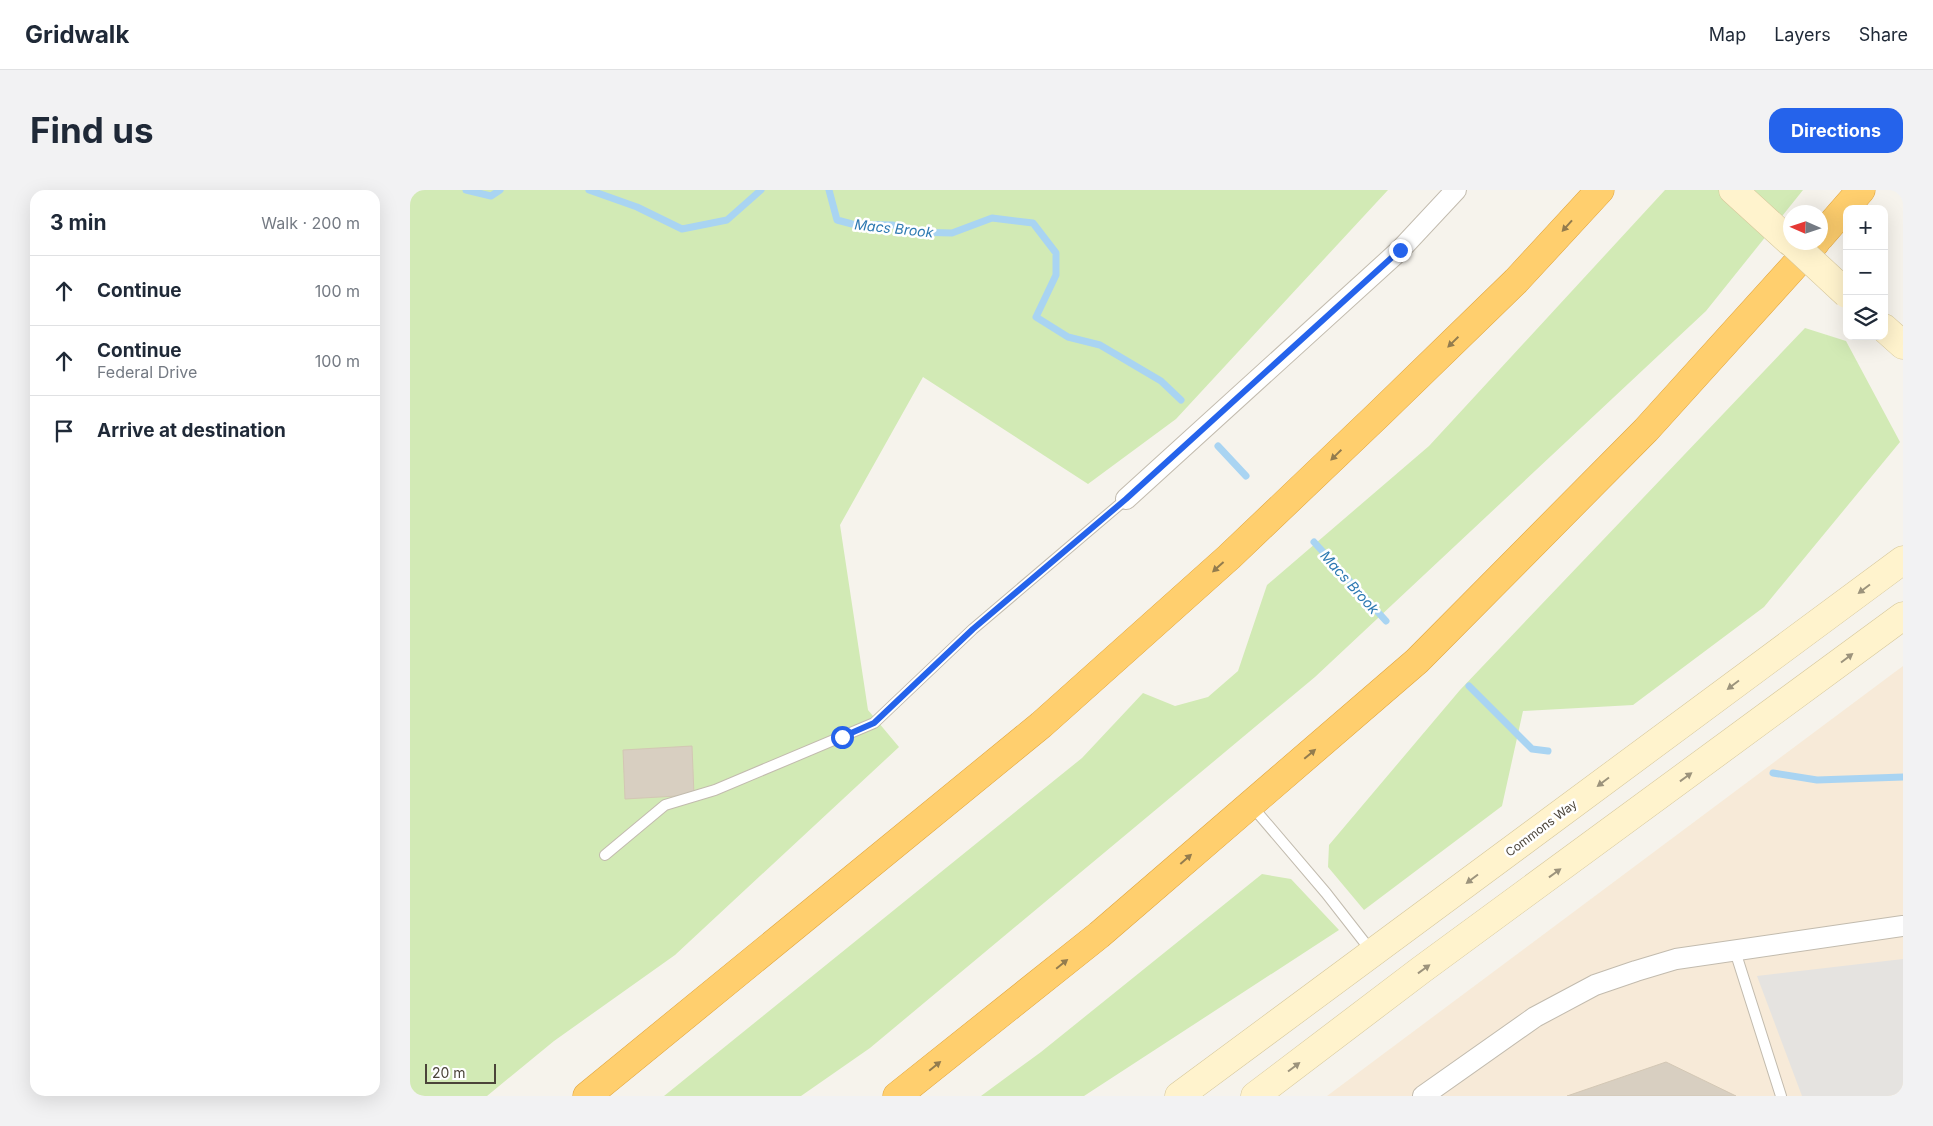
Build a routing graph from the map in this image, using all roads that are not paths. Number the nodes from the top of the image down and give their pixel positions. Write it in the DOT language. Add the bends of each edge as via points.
graph roads {
  1 [pos="1456,190"];
  2 [pos="1600,190"];
  3 [pos="1733,190"];
  4 [pos="1861,190"];
  5 [pos="1828,228"];
  6 [pos="1783,235"];
  7 [pos="1800,250"];
  8 [pos="1809,250"];
  9 [pos="1843,290"];
  10 [pos="1888,332"];
  11 [pos="1903,345"];
  12 [pos="1126,499"];
  13 [pos="1903,560"];
  14 [pos="1903,616"];
  15 [pos="1251,804"];
  16 [pos="605,856"];
  17 [pos="1903,926"];
  18 [pos="1735,951"];
  19 [pos="1372,953"];
  20 [pos="586,1096"];
  21 [pos="897,1096"];
  22 [pos="1179,1096"];
  23 [pos="1255,1096"];
  24 [pos="1423,1096"];
  25 [pos="1781,1096"];
  1 -- 12 [label="street" via="1400,250"];
  2 -- 20 [label="highway, one-way" via="1516,281 1379,414 1229,557 1042,726"];
  3 -- 6 [label="street"];
  4 -- 5 [label="highway"];
  7 -- 9 [label="street, bridge"];
  15 -- 8 [label="highway, one-way" via="1417,661 1646,430"];
  10 -- 11 [label="street"];
  12 -- 16 [label="lane" via="973,629 874,723 715,790 665,805"];
  13 -- 19 [label="street, Commons Way, one-way"];
  23 -- 14 [label="street, one-way"];
  15 -- 19 [label="lane"];
  21 -- 15 [label="highway, one-way" via="1099,934"];
  17 -- 18 [label="street"];
  18 -- 24 [label="street" via="1676,959 1595,985 1536,1017"];
  18 -- 25 [label="lane"];
  19 -- 22 [label="street, Commons Way"];
}
